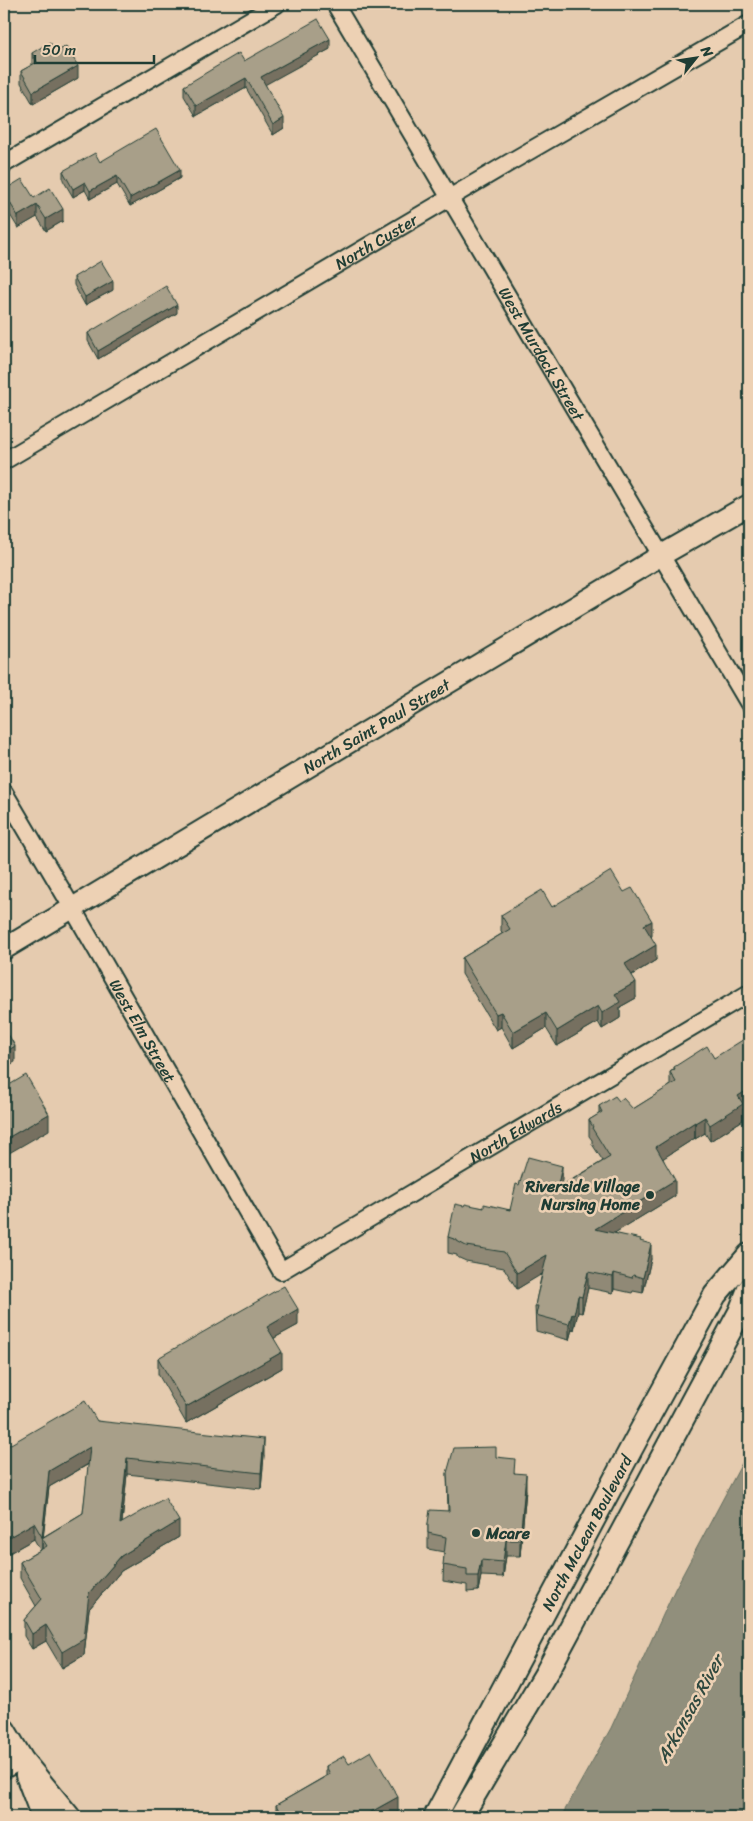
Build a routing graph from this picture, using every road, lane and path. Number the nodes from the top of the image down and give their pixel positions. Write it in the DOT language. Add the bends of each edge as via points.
graph roads {
  1 [pos="277,4"];
  2 [pos="335,4"];
  3 [pos="749,24"];
  4 [pos="4,164"];
  5 [pos="449,198"];
  6 [pos="4,461"];
  7 [pos="749,505"];
  8 [pos="660,556"];
  9 [pos="749,704"];
  10 [pos="4,792"];
  11 [pos="73,909"];
  12 [pos="4,949"];
  13 [pos="749,993"];
  14 [pos="749,1255"];
  15 [pos="281,1270"];
  16 [pos="749,1289"];
  17 [pos="4,1730"];
  18 [pos="13,1765"];
  19 [pos="43,1817"];
  20 [pos="69,1817"];
  21 [pos="435,1817"];
  22 [pos="461,1817"];
  1 -- 4 [label="street"];
  2 -- 5 [label="street, West Murdock Street"];
  3 -- 5 [label="street, North Custer"];
  5 -- 6 [label="street, North Custer"];
  5 -- 8 [label="street, West Murdock Street"];
  7 -- 8 [label="street, North Saint Paul Street"];
  8 -- 9 [label="street, West Murdock Street"];
  8 -- 11 [label="street, North Saint Paul Street"];
  10 -- 11 [label="street, West Elm Street"];
  11 -- 12 [label="street, North Saint Paul Street"];
  11 -- 15 [label="street, West Elm Street"];
  13 -- 15 [label="street, North Edwards"];
  14 -- 21 [label="main road, North McLean Boulevard" via="715,1295"];
  16 -- 22 [label="main road, North McLean Boulevard" via="740,1312 547,1672"];
  17 -- 18 [label="main road"];
  18 -- 19 [label="main road"];
  18 -- 20 [label="main road"];
}
